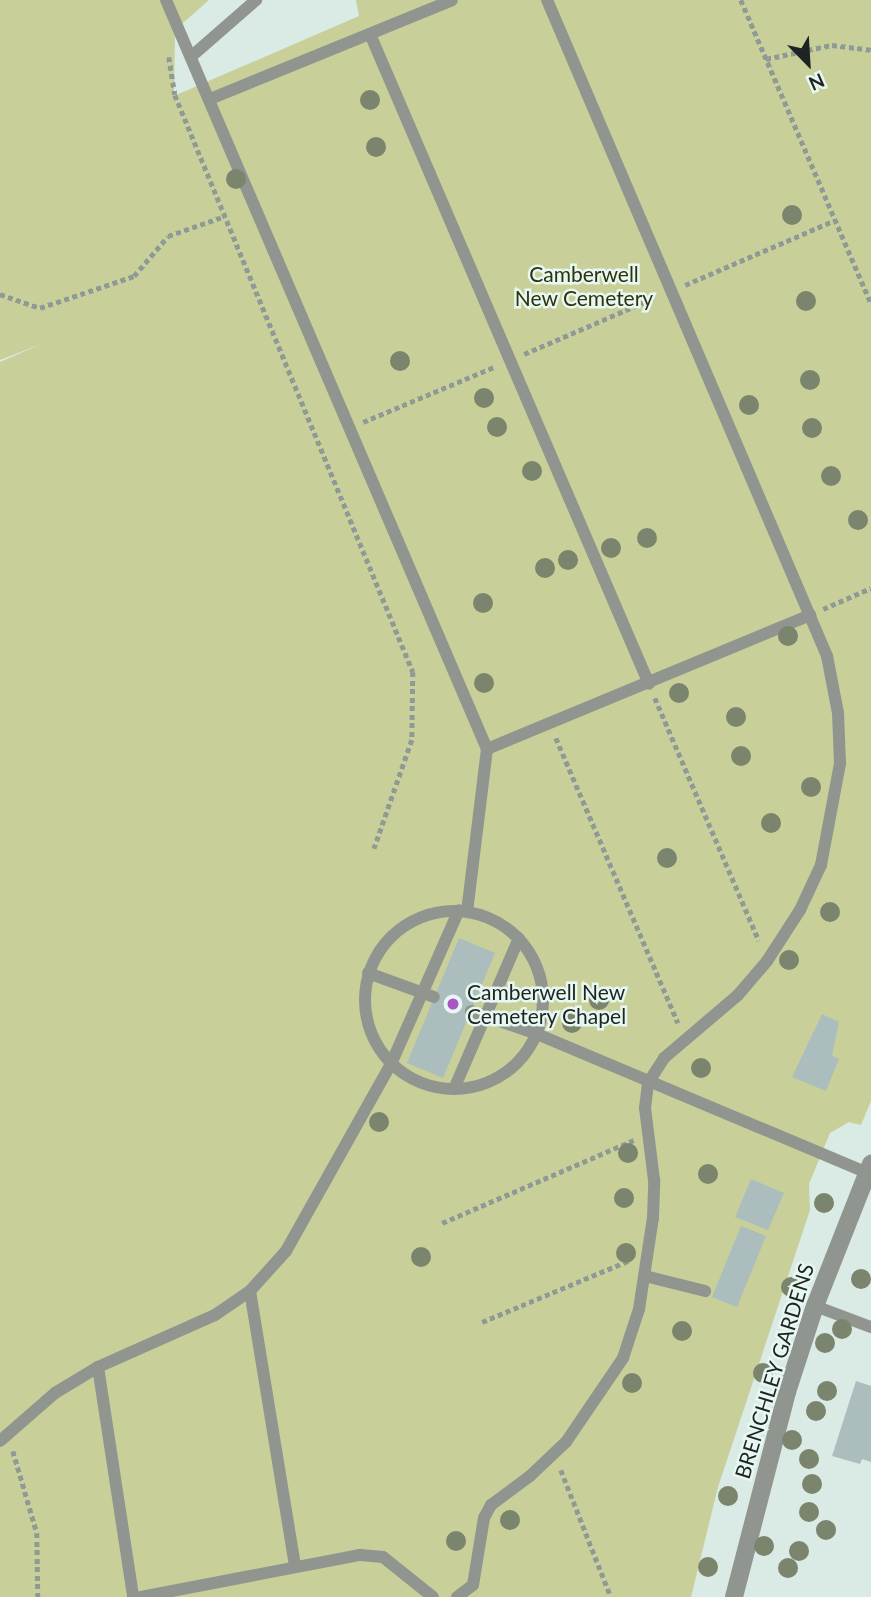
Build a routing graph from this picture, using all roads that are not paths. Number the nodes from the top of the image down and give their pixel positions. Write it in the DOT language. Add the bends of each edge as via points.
graph roads {
  1 [pos="166,0"];
  2 [pos="256,0"];
  3 [pos="452,0"];
  4 [pos="547,0"];
  5 [pos="370,34"];
  6 [pos="193,55"];
  7 [pos="210,99"];
  8 [pos="810,614"];
  9 [pos="649,684"];
  10 [pos="487,749"];
  11 [pos="463,911"];
  12 [pos="519,938"];
  13 [pos="368,973"];
  14 [pos="428,995"];
  15 [pos="471,1011"];
  16 [pos="485,1016"];
  17 [pos="537,1034"];
  18 [pos="391,1065"];
  19 [pos="648,1083"];
  20 [pos="454,1089"];
  21 [pos="869,1169"];
  22 [pos="645,1276"];
  23 [pos="250,1290"];
  24 [pos="705,1291"];
  25 [pos="815,1306"];
  26 [pos="871,1327"];
  27 [pos="97,1367"];
  28 [pos="2,1437"];
  29 [pos="295,1566"];
  30 [pos="463,1596"];
  31 [pos="132,1597"];
  32 [pos="141,1597"];
  33 [pos="433,1597"];
  34 [pos="734,1597"];
  1 -- 6 [label="lane"];
  2 -- 6 [label="lane"];
  3 -- 5 [label="lane"];
  4 -- 8 [label="lane"];
  5 -- 7 [label="lane"];
  5 -- 9 [label="lane"];
  6 -- 7 [label="lane"];
  7 -- 10 [label="lane"];
  8 -- 9 [label="lane"];
  8 -- 19 [label="lane" via="827,656 838,713 840,762 821,865 767,961 738,995 664,1058"];
  9 -- 10 [label="lane"];
  10 -- 11 [label="lane"];
  11 -- 12 [label="lane" via="495,921"];
  11 -- 13 [label="lane" via="435,912 393,933"];
  11 -- 14 [label="lane"];
  12 -- 16 [label="lane"];
  12 -- 17 [label="lane" via="534,959 542,983 543,1009"];
  13 -- 14 [label="lane"];
  13 -- 18 [label="lane" via="367,1022"];
  14 -- 18 [label="lane"];
  15 -- 16 [label="lane"];
  16 -- 17 [label="lane"];
  16 -- 20 [label="lane"];
  17 -- 19 [label="lane"];
  17 -- 20 [label="lane" via="523,1056 503,1074 480,1085"];
  18 -- 20 [label="lane" via="431,1087"];
  18 -- 23 [label="lane" via="286,1251"];
  19 -- 21 [label="lane"];
  19 -- 22 [label="lane" via="654,1180"];
  21 -- 25 [label="street, BRENCHLEY GARDENS"];
  22 -- 24 [label="lane"];
  22 -- 30 [label="lane" via="623,1358 598,1400 554,1453 491,1504 484,1518 473,1585"];
  23 -- 27 [label="lane" via="215,1315"];
  23 -- 29 [label="lane"];
  25 -- 26 [label="lane"];
  25 -- 34 [label="street, BRENCHLEY GARDENS" via="765,1468"];
  27 -- 28 [label="lane"];
  27 -- 31 [label="lane"];
  29 -- 32 [label="lane"];
  29 -- 33 [label="lane" via="360,1555 383,1558"];
}
